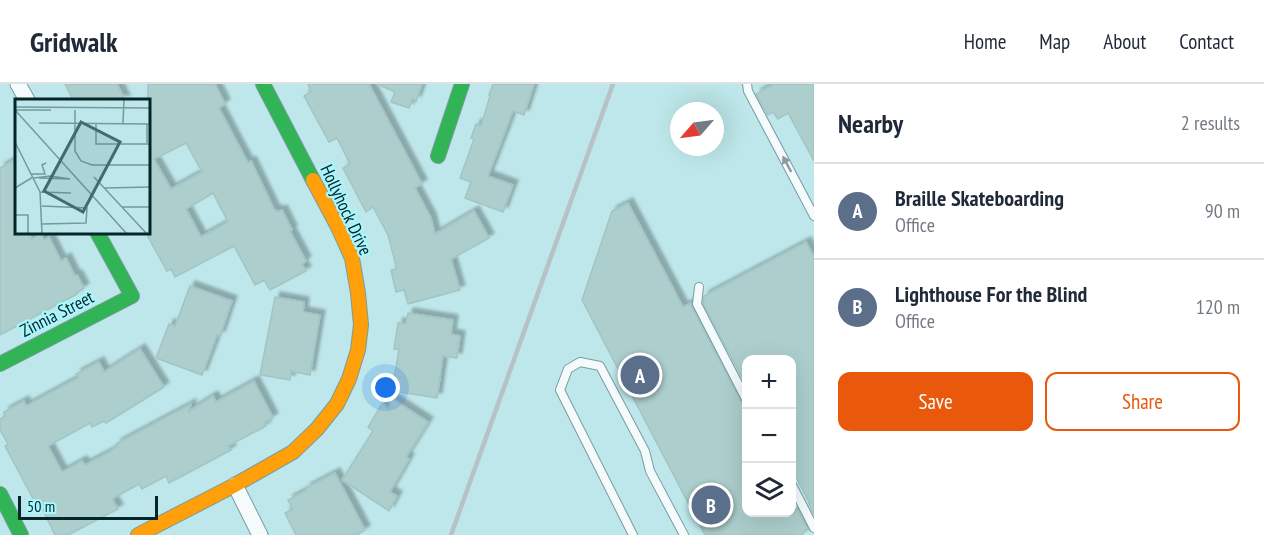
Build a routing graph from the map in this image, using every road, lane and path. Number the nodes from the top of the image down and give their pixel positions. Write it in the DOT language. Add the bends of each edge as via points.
graph roads {
  1 [pos="18,84"];
  2 [pos="263,84"];
  3 [pos="462,84"];
  4 [pos="747,84"];
  5 [pos="26,99"];
  6 [pos="438,156"];
  7 [pos="814,216"];
  8 [pos="99,234"];
  9 [pos="699,287"];
  10 [pos="0,364"];
  11 [pos="742,390"];
  12 [pos="235,485"];
  13 [pos="796,493"];
  14 [pos="0,494"];
  15 [pos="814,528"];
  16 [pos="21,535"];
  17 [pos="138,535"];
  18 [pos="260,535"];
  19 [pos="633,535"];
  20 [pos="684,535"];
  1 -- 5 [label="street"];
  2 -- 12 [label="street, Hollyhock Drive" via="352,258 361,325 349,379 330,413 293,452"];
  3 -- 6 [label="street"];
  7 -- 4 [label="lane, one-way"];
  8 -- 10 [label="street, Zinnia Street" via="132,296"];
  9 -- 11 [label="lane" via="697,304"];
  12 -- 17 [label="street, Hollyhock Drive"];
  12 -- 18 [label="street"];
  13 -- 15 [label="lane"];
  14 -- 16 [label="street"];
  19 -- 20 [label="lane" via="560,390 568,369 580,362 600,366"];
}
